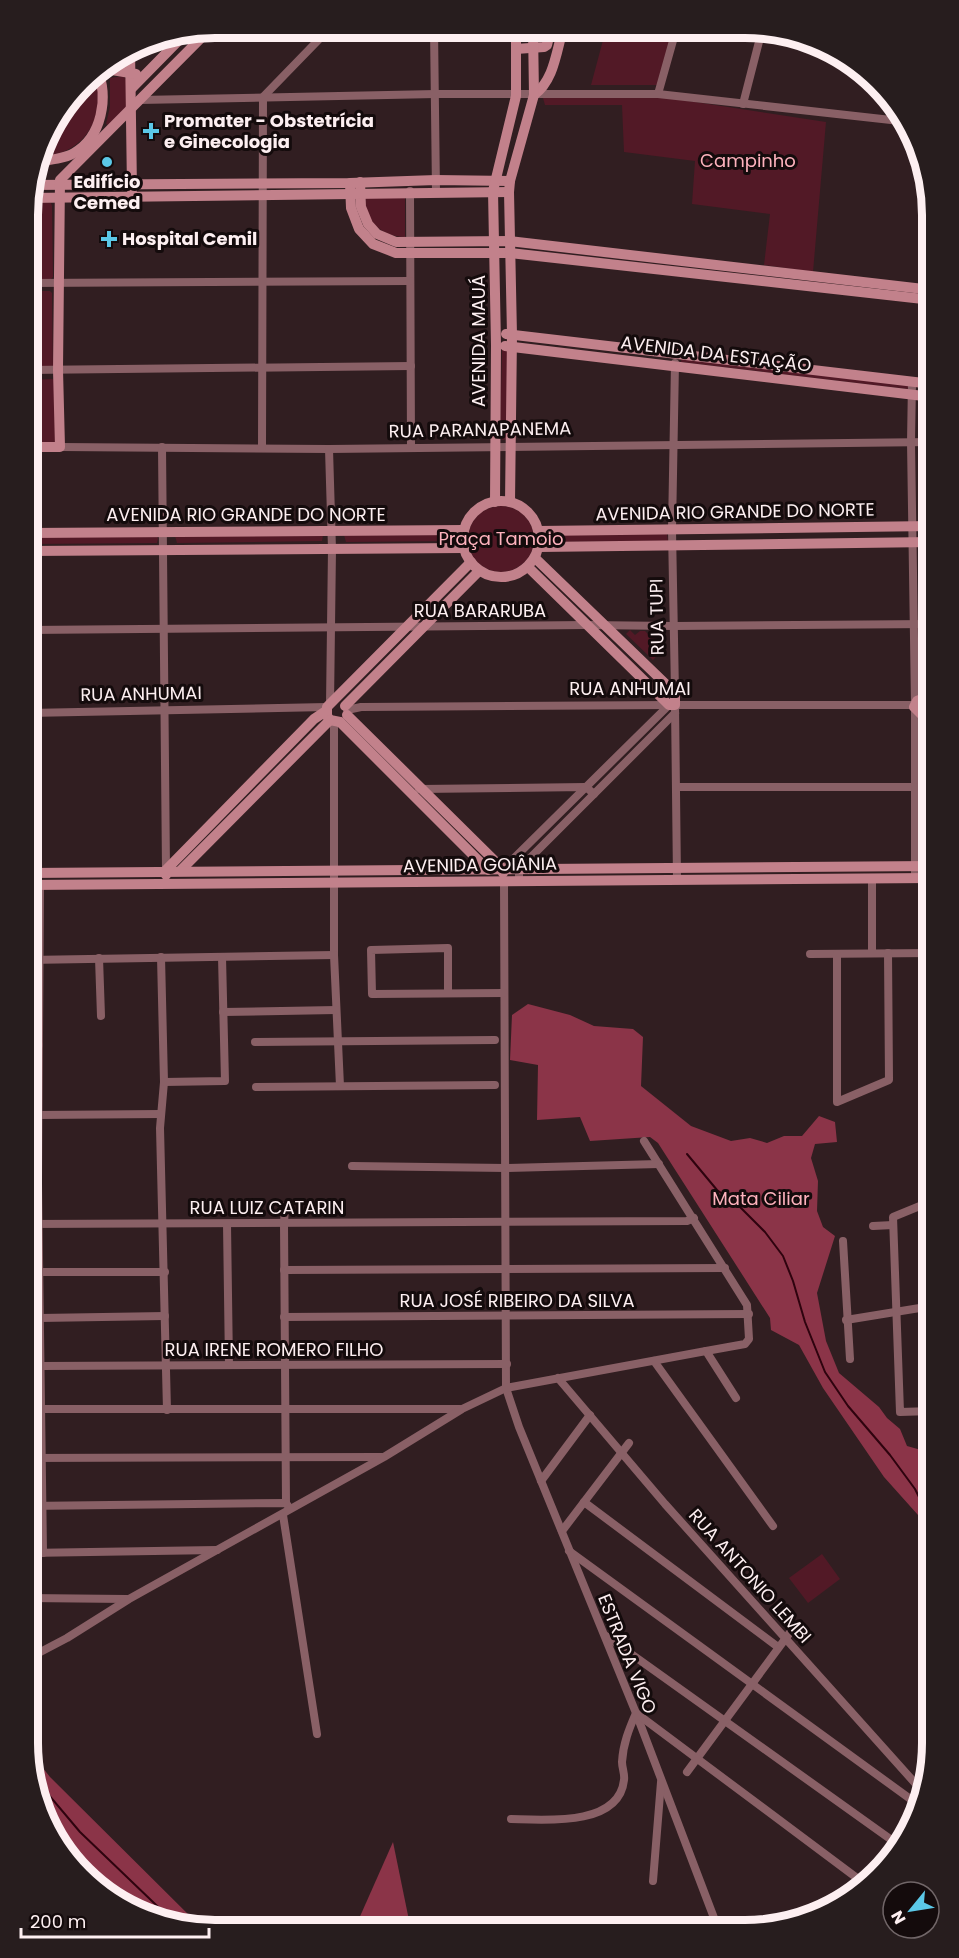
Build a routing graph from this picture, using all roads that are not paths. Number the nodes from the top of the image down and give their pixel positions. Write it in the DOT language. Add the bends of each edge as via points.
graph roads {
  1 [pos="320,38"];
  2 [pos="434,38"];
  3 [pos="516,38"];
  4 [pos="533,38"];
  5 [pos="552,38"];
  6 [pos="557,38"];
  7 [pos="674,38"];
  8 [pos="201,39"];
  9 [pos="760,39"];
  10 [pos="177,42"];
  11 [pos="552,46"];
  12 [pos="516,49"];
  13 [pos="533,49"];
  14 [pos="130,61"];
  15 [pos="113,71"];
  16 [pos="131,74"];
  17 [pos="145,75"];
  18 [pos="101,79"];
  19 [pos="153,87"];
  20 [pos="131,89"];
  21 [pos="436,94"];
  22 [pos="658,94"];
  23 [pos="534,95"];
  24 [pos="516,96"];
  25 [pos="263,97"];
  26 [pos="165,99"];
  27 [pos="135,104"];
  28 [pos="742,104"];
  29 [pos="894,120"];
  30 [pos="118,121"];
  31 [pos="98,124"];
  32 [pos="131,129"];
  33 [pos="507,133"];
  34 [pos="522,138"];
  35 [pos="93,146"];
  36 [pos="73,154"];
  37 [pos="47,159"];
  38 [pos="66,171"];
  39 [pos="436,180"];
  40 [pos="410,181"];
  41 [pos="131,183"];
  42 [pos="263,183"];
  43 [pos="355,183"];
  44 [pos="41,184"];
  45 [pos="58,184"];
  46 [pos="76,184"];
  47 [pos="494,186"];
  48 [pos="509,186"];
  49 [pos="436,192"];
  50 [pos="410,193"];
  51 [pos="262,195"];
  52 [pos="355,195"];
  53 [pos="132,196"];
  54 [pos="59,197"];
  55 [pos="38,198"];
  56 [pos="510,241"];
  57 [pos="495,247"];
  58 [pos="410,248"];
  59 [pos="510,253"];
  60 [pos="767,276"];
  61 [pos="262,281"];
  62 [pos="410,281"];
  63 [pos="58,282"];
  64 [pos="38,283"];
  65 [pos="922,292"];
  66 [pos="915,293"];
  67 [pos="922,296"];
  68 [pos="496,313"];
  69 [pos="511,314"];
  70 [pos="496,340"];
  71 [pos="511,340"];
  72 [pos="542,344"];
  73 [pos="675,353"];
  74 [pos="411,366"];
  75 [pos="674,366"];
  76 [pos="262,369"];
  77 [pos="38,370"];
  78 [pos="58,370"];
  79 [pos="912,382"];
  80 [pos="922,383"];
  81 [pos="911,394"];
  82 [pos="922,395"];
  83 [pos="911,442"];
  84 [pos="922,442"];
  85 [pos="674,445"];
  86 [pos="495,446"];
  87 [pos="510,446"];
  88 [pos="38,447"];
  89 [pos="60,447"];
  90 [pos="162,447"];
  91 [pos="411,447"];
  92 [pos="262,448"];
  93 [pos="329,449"];
  94 [pos="495,502"];
  95 [pos="510,502"];
  96 [pos="912,526"];
  97 [pos="922,526"];
  98 [pos="464,530"];
  99 [pos="672,530"];
  100 [pos="331,531"];
  101 [pos="538,531"];
  102 [pos="164,532"];
  103 [pos="38,533"];
  104 [pos="912,542"];
  105 [pos="922,542"];
  106 [pos="673,545"];
  107 [pos="539,546"];
  108 [pos="464,548"];
  109 [pos="332,549"];
  110 [pos="163,550"];
  111 [pos="38,551"];
  112 [pos="471,562"];
  113 [pos="531,562"];
  114 [pos="479,571"];
  115 [pos="586,625"];
  116 [pos="602,625"];
  117 [pos="914,625"];
  118 [pos="922,625"];
  119 [pos="406,626"];
  120 [pos="423,626"];
  121 [pos="674,626"];
  122 [pos="332,627"];
  123 [pos="164,629"];
  124 [pos="38,630"];
  125 [pos="922,688"];
  126 [pos="673,704"];
  127 [pos="922,707"];
  128 [pos="165,711"];
  129 [pos="336,712"];
  130 [pos="38,713"];
  131 [pos="922,728"];
  132 [pos="586,787"];
  133 [pos="676,787"];
  134 [pos="915,787"];
  135 [pos="417,791"];
  136 [pos="594,794"];
  137 [pos="915,866"];
  138 [pos="922,866"];
  139 [pos="677,868"];
  140 [pos="333,869"];
  141 [pos="488,869"];
  142 [pos="503,869"];
  143 [pos="519,869"];
  144 [pos="166,870"];
  145 [pos="180,871"];
  146 [pos="779,872"];
  147 [pos="40,873"];
  148 [pos="677,879"];
  149 [pos="872,879"];
  150 [pos="915,879"];
  151 [pos="922,879"];
  152 [pos="166,882"];
  153 [pos="488,882"];
  154 [pos="504,882"];
  155 [pos="519,882"];
  156 [pos="179,883"];
  157 [pos="333,883"];
  158 [pos="40,885"];
  159 [pos="872,953"];
  160 [pos="888,953"];
  161 [pos="922,953"];
  162 [pos="810,954"];
  163 [pos="837,954"];
  164 [pos="334,955"];
  165 [pos="161,957"];
  166 [pos="222,957"];
  167 [pos="99,958"];
  168 [pos="40,960"];
  169 [pos="448,993"];
  170 [pos="504,993"];
  171 [pos="336,1010"];
  172 [pos="223,1011"];
  173 [pos="101,1016"];
  174 [pos="495,1040"];
  175 [pos="339,1041"];
  176 [pos="255,1042"];
  177 [pos="39,1044"];
  178 [pos="164,1082"];
  179 [pos="495,1085"];
  180 [pos="340,1086"];
  181 [pos="256,1087"];
  182 [pos="38,1098"];
  183 [pos="161,1114"];
  184 [pos="38,1115"];
  185 [pos="38,1137"];
  186 [pos="644,1141"];
  187 [pos="659,1164"];
  188 [pos="352,1166"];
  189 [pos="506,1168"];
  190 [pos="38,1183"];
  191 [pos="285,1206"];
  192 [pos="921,1206"];
  193 [pos="694,1218"];
  194 [pos="893,1221"];
  195 [pos="506,1222"];
  196 [pos="163,1223"];
  197 [pos="38,1224"];
  198 [pos="227,1224"];
  199 [pos="284,1224"];
  200 [pos="873,1227"];
  201 [pos="843,1241"];
  202 [pos="507,1268"];
  203 [pos="725,1268"];
  204 [pos="284,1270"];
  205 [pos="39,1272"];
  206 [pos="165,1272"];
  207 [pos="921,1308"];
  208 [pos="897,1312"];
  209 [pos="749,1314"];
  210 [pos="165,1316"];
  211 [pos="507,1316"];
  212 [pos="285,1317"];
  213 [pos="40,1318"];
  214 [pos="846,1320"];
  215 [pos="706,1351"];
  216 [pos="850,1359"];
  217 [pos="654,1361"];
  218 [pos="507,1364"];
  219 [pos="229,1365"];
  220 [pos="285,1365"];
  221 [pos="40,1366"];
  222 [pos="166,1366"];
  223 [pos="558,1378"];
  224 [pos="506,1388"];
  225 [pos="736,1398"];
  226 [pos="41,1409"];
  227 [pos="285,1409"];
  228 [pos="462,1409"];
  229 [pos="167,1410"];
  230 [pos="921,1411"];
  231 [pos="590,1415"];
  232 [pos="629,1443"];
  233 [pos="622,1452"];
  234 [pos="384,1457"];
  235 [pos="38,1458"];
  236 [pos="42,1458"];
  237 [pos="286,1458"];
  238 [pos="541,1481"];
  239 [pos="584,1502"];
  240 [pos="38,1506"];
  241 [pos="43,1506"];
  242 [pos="286,1509"];
  243 [pos="773,1526"];
  244 [pos="562,1532"];
  245 [pos="218,1550"];
  246 [pos="569,1551"];
  247 [pos="38,1553"];
  248 [pos="43,1553"];
  249 [pos="38,1598"];
  250 [pos="129,1599"];
  251 [pos="794,1627"];
  252 [pos="604,1635"];
  253 [pos="785,1638"];
  254 [pos="778,1647"];
  255 [pos="38,1653"];
  256 [pos="752,1682"];
  257 [pos="636,1713"];
  258 [pos="723,1721"];
  259 [pos="317,1734"];
  260 [pos="697,1757"];
  261 [pos="687,1772"];
  262 [pos="661,1780"];
  263 [pos="916,1785"];
  264 [pos="912,1799"];
  265 [pos="511,1819"];
  266 [pos="892,1840"];
  267 [pos="858,1879"];
  268 [pos="653,1881"];
  269 [pos="716,1920"];
  1 -- 25 [label="street"];
  2 -- 21 [label="street"];
  3 -- 12 [label="street, AVENIDA MAUÁ"];
  4 -- 13 [label="street"];
  5 -- 11 [label="street"];
  6 -- 11 [label="street"];
  7 -- 22 [label="street"];
  8 -- 19 [label="street"];
  9 -- 28 [label="street"];
  10 -- 17 [label="street"];
  11 -- 13 [label="street"];
  11 -- 23 [label="street" via="549,80"];
  12 -- 13 [label="street"];
  12 -- 24 [label="street, AVENIDA MAUÁ"];
  13 -- 23 [label="street"];
  14 -- 15 [label="street"];
  14 -- 16 [label="street"];
  15 -- 16 [label="street"];
  16 -- 17 [label="street"];
  16 -- 20 [label="street"];
  17 -- 19 [label="street"];
  17 -- 20 [label="street"];
  18 -- 31 [label="street" via="103,96"];
  19 -- 26 [label="street"];
  19 -- 27 [label="street"];
  20 -- 27 [label="street"];
  21 -- 24 [label="street"];
  21 -- 25 [label="street"];
  21 -- 39 [label="street"];
  22 -- 23 [label="street"];
  22 -- 28 [label="street"];
  23 -- 24 [label="street"];
  23 -- 34 [label="street, AVENIDA MAUÁ"];
  24 -- 33 [label="street, AVENIDA MAUÁ"];
  25 -- 26 [label="street"];
  25 -- 42 [label="street"];
  26 -- 27 [label="street"];
  27 -- 30 [label="street"];
  27 -- 32 [label="street"];
  28 -- 29 [label="street"];
  30 -- 32 [label="street"];
  30 -- 35 [label="street"];
  31 -- 35 [label="street"];
  31 -- 36 [label="street" via="87,143"];
  32 -- 41 [label="street"];
  33 -- 34 [label="street"];
  33 -- 47 [label="street, AVENIDA MAUÁ"];
  34 -- 48 [label="street, AVENIDA MAUÁ"];
  35 -- 36 [label="street"];
  35 -- 38 [label="street"];
  36 -- 37 [label="street"];
  38 -- 45 [label="street"];
  38 -- 46 [label="street"];
  39 -- 40 [label="street"];
  39 -- 47 [label="street"];
  39 -- 49 [label="street"];
  40 -- 43 [label="street"];
  40 -- 50 [label="street"];
  41 -- 42 [label="street"];
  41 -- 46 [label="street"];
  41 -- 53 [label="street"];
  42 -- 43 [label="street"];
  42 -- 51 [label="street"];
  43 -- 52 [label="street"];
  44 -- 45 [label="street"];
  45 -- 46 [label="street"];
  45 -- 54 [label="street"];
  47 -- 48 [label="street"];
  47 -- 49 [label="street"];
  47 -- 57 [label="street, AVENIDA MAUÁ"];
  48 -- 56 [label="street, AVENIDA MAUÁ"];
  49 -- 50 [label="street"];
  50 -- 52 [label="street"];
  50 -- 58 [label="street"];
  51 -- 52 [label="street"];
  51 -- 53 [label="street"];
  51 -- 61 [label="street"];
  52 -- 58 [label="street" via="374,231"];
  53 -- 54 [label="street"];
  54 -- 55 [label="street"];
  54 -- 63 [label="street"];
  56 -- 57 [label="street"];
  56 -- 59 [label="street, AVENIDA MAUÁ"];
  56 -- 60 [label="street"];
  57 -- 58 [label="street"];
  57 -- 59 [label="street"];
  57 -- 68 [label="street, AVENIDA MAUÁ"];
  58 -- 62 [label="street"];
  59 -- 60 [label="street"];
  59 -- 69 [label="street, AVENIDA MAUÁ"];
  60 -- 66 [label="street"];
  61 -- 62 [label="street"];
  61 -- 63 [label="street"];
  61 -- 76 [label="street"];
  62 -- 74 [label="street"];
  63 -- 64 [label="street"];
  63 -- 78 [label="street"];
  65 -- 66 [label="street"];
  66 -- 67 [label="street"];
  68 -- 69 [label="street"];
  68 -- 70 [label="street, AVENIDA MAUÁ"];
  69 -- 71 [label="street, AVENIDA MAUÁ"];
  70 -- 71 [label="street, AVENIDA DA ESTAÇÃO"];
  70 -- 86 [label="street, AVENIDA MAUÁ"];
  71 -- 72 [label="street, AVENIDA DA ESTAÇÃO"];
  71 -- 87 [label="street, AVENIDA MAUÁ"];
  72 -- 73 [label="street, AVENIDA DA ESTAÇÃO"];
  72 -- 75 [label="street, AVENIDA DA ESTAÇÃO"];
  73 -- 75 [label="street, RUA TUPI"];
  73 -- 79 [label="street, AVENIDA DA ESTAÇÃO"];
  74 -- 76 [label="street"];
  74 -- 91 [label="street"];
  75 -- 81 [label="street, AVENIDA DA ESTAÇÃO"];
  75 -- 85 [label="street, RUA TUPI"];
  76 -- 78 [label="street"];
  76 -- 92 [label="street"];
  77 -- 78 [label="street"];
  78 -- 89 [label="street"];
  79 -- 80 [label="street, AVENIDA DA ESTAÇÃO"];
  79 -- 81 [label="street"];
  81 -- 82 [label="street, AVENIDA DA ESTAÇÃO"];
  81 -- 83 [label="street"];
  83 -- 84 [label="street, RUA PARANAPANEMA"];
  83 -- 85 [label="street, RUA PARANAPANEMA"];
  83 -- 96 [label="street"];
  85 -- 87 [label="street, RUA PARANAPANEMA"];
  85 -- 99 [label="street, RUA TUPI"];
  86 -- 87 [label="street, RUA PARANAPANEMA"];
  86 -- 91 [label="street, RUA PARANAPANEMA"];
  86 -- 94 [label="street, AVENIDA MAUÁ"];
  87 -- 95 [label="street, AVENIDA MAUÁ"];
  88 -- 89 [label="street, RUA PARANAPANEMA"];
  89 -- 90 [label="street, RUA PARANAPANEMA"];
  90 -- 92 [label="street, RUA PARANAPANEMA"];
  90 -- 102 [label="street"];
  91 -- 93 [label="street, RUA PARANAPANEMA"];
  92 -- 93 [label="street, RUA PARANAPANEMA"];
  93 -- 100 [label="street"];
  94 -- 95 [label="street"];
  94 -- 98 [label="street" via="472,514"];
  95 -- 101 [label="street" via="528,513"];
  96 -- 97 [label="street, AVENIDA RIO GRANDE DO NORTE"];
  96 -- 99 [label="street, AVENIDA RIO GRANDE DO NORTE"];
  96 -- 104 [label="street"];
  98 -- 100 [label="street, AVENIDA RIO GRANDE DO NORTE"];
  98 -- 108 [label="street"];
  99 -- 101 [label="street, AVENIDA RIO GRANDE DO NORTE"];
  99 -- 106 [label="street, RUA TUPI"];
  100 -- 102 [label="street, AVENIDA RIO GRANDE DO NORTE"];
  100 -- 109 [label="street"];
  101 -- 107 [label="street"];
  102 -- 103 [label="street, AVENIDA RIO GRANDE DO NORTE"];
  102 -- 110 [label="street"];
  104 -- 105 [label="street, AVENIDA RIO GRANDE DO NORTE"];
  104 -- 106 [label="street, AVENIDA RIO GRANDE DO NORTE"];
  104 -- 117 [label="street"];
  106 -- 107 [label="street, AVENIDA RIO GRANDE DO NORTE"];
  106 -- 121 [label="street, RUA TUPI"];
  107 -- 113 [label="street"];
  108 -- 109 [label="street, AVENIDA RIO GRANDE DO NORTE"];
  108 -- 112 [label="street"];
  109 -- 110 [label="street, AVENIDA RIO GRANDE DO NORTE"];
  109 -- 122 [label="street"];
  110 -- 111 [label="street, AVENIDA RIO GRANDE DO NORTE"];
  110 -- 123 [label="street"];
  112 -- 114 [label="street"];
  112 -- 119 [label="street"];
  113 -- 114 [label="street" via="504,578"];
  113 -- 115 [label="street"];
  113 -- 116 [label="street"];
  114 -- 120 [label="street"];
  115 -- 116 [label="street, RUA BARARUBA"];
  115 -- 120 [label="street, RUA BARARUBA"];
  115 -- 126 [label="street"];
  116 -- 121 [label="street, RUA BARARUBA"];
  116 -- 126 [label="street"];
  117 -- 118 [label="street, RUA BARARUBA"];
  117 -- 121 [label="street, RUA BARARUBA"];
  117 -- 125 [label="street"];
  119 -- 120 [label="street, RUA BARARUBA"];
  119 -- 122 [label="street, RUA BARARUBA"];
  119 -- 129 [label="street"];
  120 -- 129 [label="street"];
  121 -- 126 [label="street, RUA TUPI"];
  122 -- 123 [label="street, RUA BARARUBA"];
  122 -- 129 [label="street"];
  123 -- 124 [label="street, RUA BARARUBA"];
  123 -- 128 [label="street"];
  126 -- 127 [label="street, RUA ANHUMAI"];
  126 -- 129 [label="street, RUA ANHUMAI" via="361,707"];
  126 -- 132 [label="street"];
  126 -- 133 [label="street, RUA TUPI"];
  126 -- 136 [label="street"];
  128 -- 129 [label="street, RUA ANHUMAI"];
  128 -- 130 [label="street, RUA ANHUMAI"];
  128 -- 144 [label="street"];
  129 -- 135 [label="street"];
  129 -- 140 [label="street"];
  129 -- 144 [label="street" via="314,719"];
  129 -- 145 [label="street"];
  131 -- 134 [label="street"];
  132 -- 135 [label="street"];
  132 -- 136 [label="street"];
  132 -- 142 [label="street"];
  133 -- 134 [label="street"];
  133 -- 139 [label="street, RUA TUPI"];
  134 -- 137 [label="street"];
  135 -- 141 [label="street"];
  135 -- 142 [label="street"];
  136 -- 143 [label="street"];
  137 -- 138 [label="street, AVENIDA GOIÂNIA"];
  137 -- 146 [label="street, AVENIDA GOIÂNIA"];
  137 -- 150 [label="street"];
  139 -- 143 [label="street, AVENIDA GOIÂNIA"];
  139 -- 146 [label="street, AVENIDA GOIÂNIA"];
  139 -- 148 [label="street, RUA TUPI"];
  140 -- 141 [label="street, AVENIDA GOIÂNIA"];
  140 -- 145 [label="street, AVENIDA GOIÂNIA"];
  140 -- 157 [label="street"];
  141 -- 142 [label="street, AVENIDA GOIÂNIA"];
  141 -- 153 [label="street"];
  142 -- 143 [label="street, AVENIDA GOIÂNIA"];
  142 -- 154 [label="street"];
  143 -- 155 [label="street"];
  144 -- 145 [label="street, AVENIDA GOIÂNIA"];
  144 -- 147 [label="street, AVENIDA GOIÂNIA"];
  144 -- 152 [label="street"];
  145 -- 156 [label="street"];
  146 -- 148 [label="street, AVENIDA GOIÂNIA"];
  146 -- 149 [label="street, AVENIDA GOIÂNIA"];
  148 -- 155 [label="street, AVENIDA GOIÂNIA"];
  149 -- 150 [label="street, AVENIDA GOIÂNIA"];
  149 -- 159 [label="street"];
  150 -- 151 [label="street, AVENIDA GOIÂNIA"];
  152 -- 156 [label="street, AVENIDA GOIÂNIA"];
  152 -- 158 [label="street, AVENIDA GOIÂNIA"];
  153 -- 154 [label="street, AVENIDA GOIÂNIA"];
  153 -- 157 [label="street, AVENIDA GOIÂNIA"];
  154 -- 155 [label="street, AVENIDA GOIÂNIA"];
  154 -- 170 [label="street"];
  156 -- 157 [label="street, AVENIDA GOIÂNIA"];
  157 -- 164 [label="street"];
  158 -- 168 [label="street"];
  159 -- 160 [label="street"];
  159 -- 163 [label="street"];
  160 -- 161 [label="street"];
  160 -- 163 [label="street" via="889,1080 837,1102"];
  162 -- 163 [label="street"];
  164 -- 166 [label="street"];
  164 -- 171 [label="street"];
  165 -- 166 [label="street"];
  165 -- 167 [label="street"];
  165 -- 178 [label="street"];
  166 -- 172 [label="street"];
  167 -- 168 [label="street"];
  167 -- 173 [label="street"];
  168 -- 177 [label="street"];
  169 -- 169 [label="street" via="372,994 371,950 447,948"];
  169 -- 170 [label="street"];
  170 -- 189 [label="street"];
  171 -- 172 [label="street"];
  171 -- 175 [label="street"];
  172 -- 178 [label="street" via="225,1081"];
  174 -- 175 [label="street"];
  175 -- 176 [label="street"];
  175 -- 180 [label="street"];
  177 -- 182 [label="street"];
  178 -- 183 [label="street"];
  179 -- 180 [label="street"];
  180 -- 181 [label="street"];
  182 -- 184 [label="street"];
  183 -- 184 [label="street"];
  183 -- 196 [label="street"];
  184 -- 185 [label="street"];
  185 -- 190 [label="street"];
  186 -- 187 [label="street"];
  187 -- 189 [label="street"];
  187 -- 193 [label="street"];
  188 -- 189 [label="street"];
  189 -- 195 [label="street"];
  190 -- 197 [label="street"];
  191 -- 199 [label="street"];
  192 -- 194 [label="street"];
  193 -- 195 [label="street, RUA LUIZ CATARIN"];
  193 -- 203 [label="street"];
  194 -- 200 [label="street"];
  194 -- 208 [label="street"];
  195 -- 199 [label="street, RUA LUIZ CATARIN"];
  195 -- 202 [label="street"];
  196 -- 197 [label="street, RUA LUIZ CATARIN"];
  196 -- 198 [label="street, RUA LUIZ CATARIN"];
  196 -- 206 [label="street"];
  197 -- 205 [label="street"];
  198 -- 199 [label="street, RUA LUIZ CATARIN"];
  198 -- 219 [label="street"];
  199 -- 204 [label="street"];
  201 -- 214 [label="street"];
  202 -- 203 [label="street"];
  202 -- 204 [label="street"];
  202 -- 211 [label="street"];
  203 -- 209 [label="street"];
  204 -- 212 [label="street"];
  205 -- 206 [label="street"];
  205 -- 213 [label="street"];
  206 -- 210 [label="street"];
  207 -- 208 [label="street"];
  208 -- 214 [label="street"];
  208 -- 230 [label="street" via="900,1412"];
  209 -- 211 [label="street, RUA JOSÉ RIBEIRO DA SILVA"];
  209 -- 215 [label="street" via="749,1339 745,1344"];
  210 -- 213 [label="street"];
  210 -- 222 [label="street"];
  211 -- 212 [label="street, RUA JOSÉ RIBEIRO DA SILVA"];
  211 -- 218 [label="street"];
  212 -- 220 [label="street"];
  213 -- 221 [label="street"];
  214 -- 216 [label="street"];
  215 -- 217 [label="street"];
  215 -- 225 [label="street"];
  217 -- 223 [label="street"];
  217 -- 243 [label="street"];
  218 -- 220 [label="street, RUA IRENE ROMERO FILHO"];
  218 -- 224 [label="street"];
  219 -- 220 [label="street, RUA IRENE ROMERO FILHO"];
  219 -- 222 [label="street, RUA IRENE ROMERO FILHO"];
  220 -- 227 [label="street"];
  221 -- 222 [label="street, RUA IRENE ROMERO FILHO"];
  221 -- 226 [label="street"];
  222 -- 229 [label="street"];
  223 -- 224 [label="street"];
  223 -- 231 [label="street, RUA ANTONIO LEMBI"];
  224 -- 228 [label="street"];
  224 -- 238 [label="street, ESTRADA VIGO"];
  226 -- 229 [label="street"];
  226 -- 236 [label="street"];
  227 -- 228 [label="street"];
  227 -- 229 [label="street"];
  227 -- 237 [label="street"];
  228 -- 234 [label="street"];
  231 -- 233 [label="street, RUA ANTONIO LEMBI"];
  231 -- 238 [label="street"];
  232 -- 233 [label="street"];
  233 -- 239 [label="street"];
  233 -- 253 [label="street, RUA ANTONIO LEMBI"];
  234 -- 237 [label="street"];
  234 -- 242 [label="street"];
  235 -- 236 [label="street"];
  236 -- 237 [label="street"];
  236 -- 241 [label="street"];
  237 -- 242 [label="street"];
  238 -- 244 [label="street, ESTRADA VIGO"];
  239 -- 244 [label="street"];
  239 -- 254 [label="street"];
  240 -- 241 [label="street"];
  241 -- 242 [label="street"];
  241 -- 248 [label="street"];
  242 -- 245 [label="street"];
  242 -- 259 [label="street"];
  244 -- 246 [label="street, ESTRADA VIGO"];
  245 -- 248 [label="street"];
  245 -- 250 [label="street"];
  246 -- 252 [label="street, ESTRADA VIGO"];
  246 -- 256 [label="street"];
  247 -- 248 [label="street"];
  249 -- 250 [label="street"];
  250 -- 255 [label="street"];
  251 -- 253 [label="street"];
  252 -- 257 [label="street, ESTRADA VIGO"];
  252 -- 258 [label="street"];
  253 -- 254 [label="street"];
  253 -- 263 [label="street, RUA ANTONIO LEMBI"];
  254 -- 256 [label="street"];
  256 -- 258 [label="street"];
  256 -- 264 [label="street"];
  257 -- 260 [label="street"];
  257 -- 262 [label="street, ESTRADA VIGO"];
  257 -- 265 [label="street" via="625,1739 624,1781 609,1807 597,1814 559,1820"];
  258 -- 260 [label="street"];
  258 -- 266 [label="street"];
  260 -- 261 [label="street"];
  260 -- 267 [label="street"];
  262 -- 268 [label="street"];
  262 -- 269 [label="street, ESTRADA VIGO"];
}
